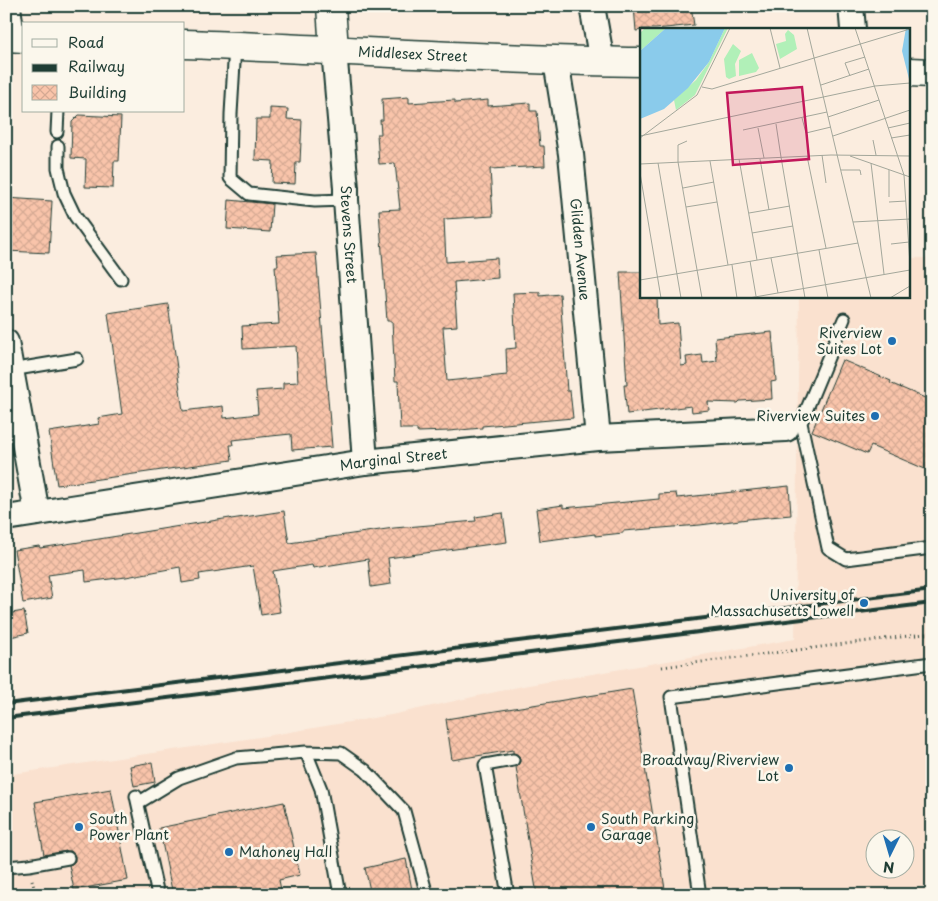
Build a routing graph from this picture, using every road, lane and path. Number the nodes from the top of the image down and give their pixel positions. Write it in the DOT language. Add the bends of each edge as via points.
graph roads {
  1 [pos="8,6"];
  2 [pos="330,6"];
  3 [pos="592,6"];
  4 [pos="851,6"];
  5 [pos="853,28"];
  6 [pos="14,38"];
  7 [pos="185,44"];
  8 [pos="235,46"];
  9 [pos="334,50"];
  10 [pos="556,61"];
  11 [pos="602,62"];
  12 [pos="640,62"];
  13 [pos="910,72"];
  14 [pos="932,73"];
  15 [pos="58,112"];
  16 [pos="58,132"];
  17 [pos="58,146"];
  18 [pos="346,200"];
  19 [pos="121,278"];
  20 [pos="844,318"];
  21 [pos="6,342"];
  22 [pos="77,358"];
  23 [pos="11,370"];
  24 [pos="786,429"];
  25 [pos="598,438"];
  26 [pos="365,462"];
  27 [pos="37,513"];
  28 [pos="6,518"];
  29 [pos="932,548"];
  30 [pos="932,633"];
  31 [pos="932,663"];
  32 [pos="662,667"];
  33 [pos="306,752"];
  34 [pos="513,760"];
  35 [pos="68,858"];
  36 [pos="6,867"];
  37 [pos="158,895"];
  38 [pos="340,895"];
  39 [pos="428,895"];
  40 [pos="508,895"];
  41 [pos="700,895"];
  1 -- 6 [label="street"];
  2 -- 9 [label="main road, Stevens Street"];
  3 -- 11 [label="street"];
  4 -- 5 [label="street"];
  7 -- 8 [label="main road, Middlesex Street"];
  8 -- 9 [label="main road, Middlesex Street"];
  8 -- 18 [label="lane" via="230,178 249,194 315,202"];
  9 -- 10 [label="main road, Middlesex Street"];
  9 -- 18 [label="street, Stevens Street"];
  10 -- 11 [label="main road, Middlesex Street"];
  10 -- 25 [label="street, Glidden Avenue" via="572,154"];
  11 -- 12 [label="main road, Middlesex Street"];
  13 -- 14 [label="main road"];
  15 -- 16 [label="lane"];
  17 -- 19 [label="lane" via="58,168 64,193 75,216"];
  18 -- 26 [label="street, Stevens Street"];
  20 -- 29 [label="lane" via="801,423 828,548 846,559"];
  21 -- 23 [label="street"];
  22 -- 23 [label="lane"];
  23 -- 27 [label="street"];
  24 -- 25 [label="street, Marginal Street"];
  25 -- 26 [label="street, Marginal Street"];
  26 -- 27 [label="street, Marginal Street"];
  27 -- 28 [label="street, Marginal Street"];
  30 -- 32 [label="path"];
  31 -- 41 [label="lane" via="671,697"];
  33 -- 37 [label="lane" via="236,758 179,778 137,799"];
  33 -- 38 [label="lane" via="321,789"];
  33 -- 39 [label="lane" via="341,753 365,770 404,811"];
  34 -- 40 [label="lane" via="485,765"];
  35 -- 36 [label="lane"];
}
